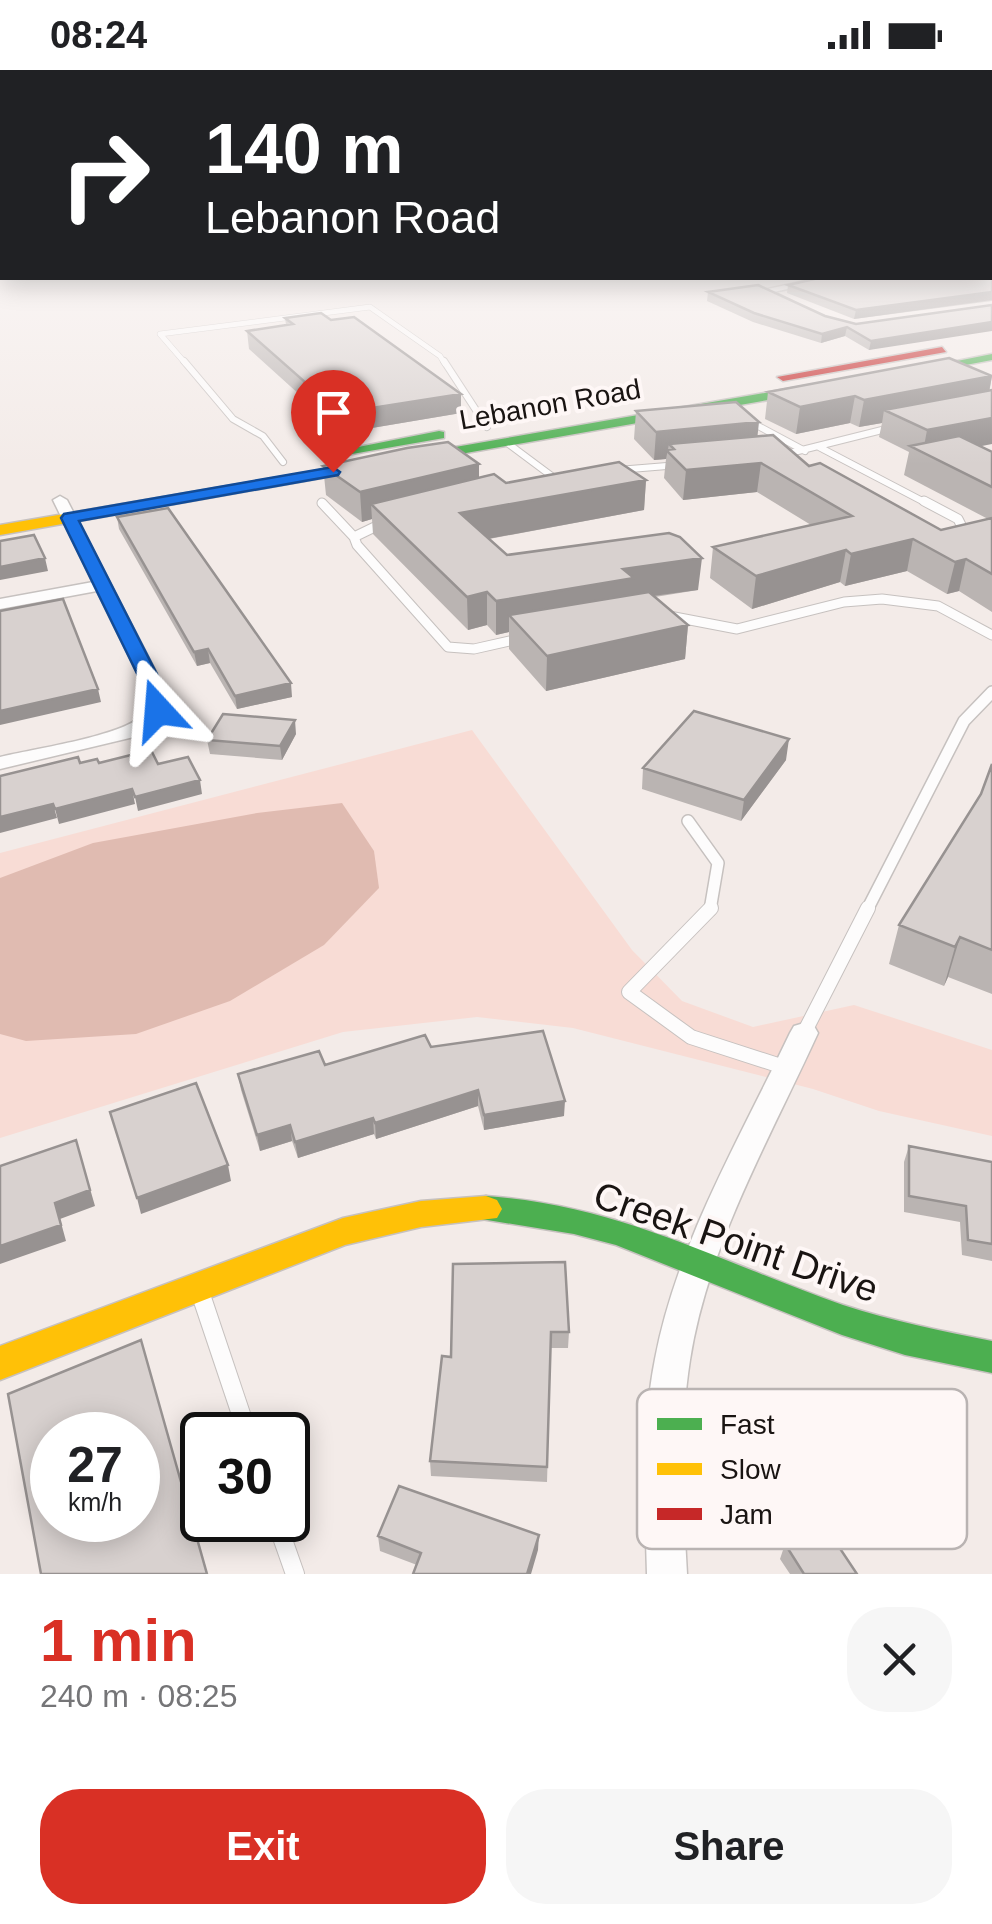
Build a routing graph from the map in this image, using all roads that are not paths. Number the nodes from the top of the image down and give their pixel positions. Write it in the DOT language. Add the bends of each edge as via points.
graph roads {
  1 [pos="244,323"];
  2 [pos="393,323"];
  3 [pos="992,342"];
  4 [pos="911,356"];
  5 [pos="992,357"];
  6 [pos="948,371"];
  7 [pos="747,419"];
  8 [pos="912,423"];
  9 [pos="496,434"];
  10 [pos="820,447"];
  11 [pos="805,451"];
  12 [pos="283,462"];
  13 [pos="690,464"];
  14 [pos="795,466"];
  15 [pos="607,471"];
  16 [pos="574,476"];
  17 [pos="557,480"];
  18 [pos="538,484"];
  19 [pos="322,503"];
  20 [pos="65,509"];
  21 [pos="0,510"];
  22 [pos="390,521"];
  23 [pos="0,530"];
  24 [pos="940,536"];
  25 [pos="354,537"];
  26 [pos="103,584"];
  27 [pos="0,604"];
  28 [pos="660,614"];
  29 [pos="992,635"];
  30 [pos="531,637"];
  31 [pos="992,692"];
  32 [pos="0,763"];
  33 [pos="688,821"];
  34 [pos="804,1033"];
  35 [pos="787,1068"];
  36 [pos="698,1260"];
  37 [pos="198,1287"];
  38 [pos="992,1356"];
  39 [pos="0,1363"];
  40 [pos="670,1389"];
  41 [pos="240,1412"];
  42 [pos="284,1542"];
  43 [pos="666,1549"];
  44 [pos="295,1574"];
  45 [pos="667,1574"];
  1 -- 12 [label="lane" via="160,334"];
  2 -- 9 [label="lane" via="441,356"];
  3 -- 4 [label="main road, Lebanon Road"];
  4 -- 6 [label="main road"];
  4 -- 9 [label="main road, Lebanon Road"];
  5 -- 6 [label="main road, Lebanon Road"];
  6 -- 9 [label="main road, Lebanon Road"];
  7 -- 11 [label="lane"];
  8 -- 10 [label="lane"];
  9 -- 12 [label="main road, Lebanon Road"];
  9 -- 17 [label="lane"];
  9 -- 20 [label="main road, Lebanon Road"];
  10 -- 11 [label="lane"];
  10 -- 24 [label="lane" via="963,524"];
  11 -- 14 [label="lane" via="778,456"];
  12 -- 20 [label="main road, Lebanon Road"];
  13 -- 15 [label="lane"];
  16 -- 17 [label="lane"];
  17 -- 18 [label="lane"];
  19 -- 25 [label="lane"];
  20 -- 21 [label="main road, Lebanon Road"];
  20 -- 23 [label="main road, Lebanon Road"];
  20 -- 26 [label="street"];
  22 -- 25 [label="lane"];
  25 -- 30 [label="lane" via="448,646 474,649"];
  26 -- 27 [label="street"];
  26 -- 32 [label="street" via="159,698 158,710 147,723 110,738"];
  28 -- 29 [label="lane" via="737,629 882,599 938,606"];
  31 -- 34 [label="lane" via="964,721"];
  33 -- 35 [label="lane" via="718,862 710,912 629,992 691,1037"];
  34 -- 35 [label="street"];
  35 -- 36 [label="street"];
  36 -- 37 [label="main road, Creek Point Drive" via="592,1224 471,1209 387,1219"];
  36 -- 38 [label="main road, Creek Point Drive" via="829,1315"];
  36 -- 40 [label="street"];
  37 -- 39 [label="main road, Creek Point Drive"];
  37 -- 41 [label="lane"];
  42 -- 44 [label="lane"];
  43 -- 45 [label="street"];
}
